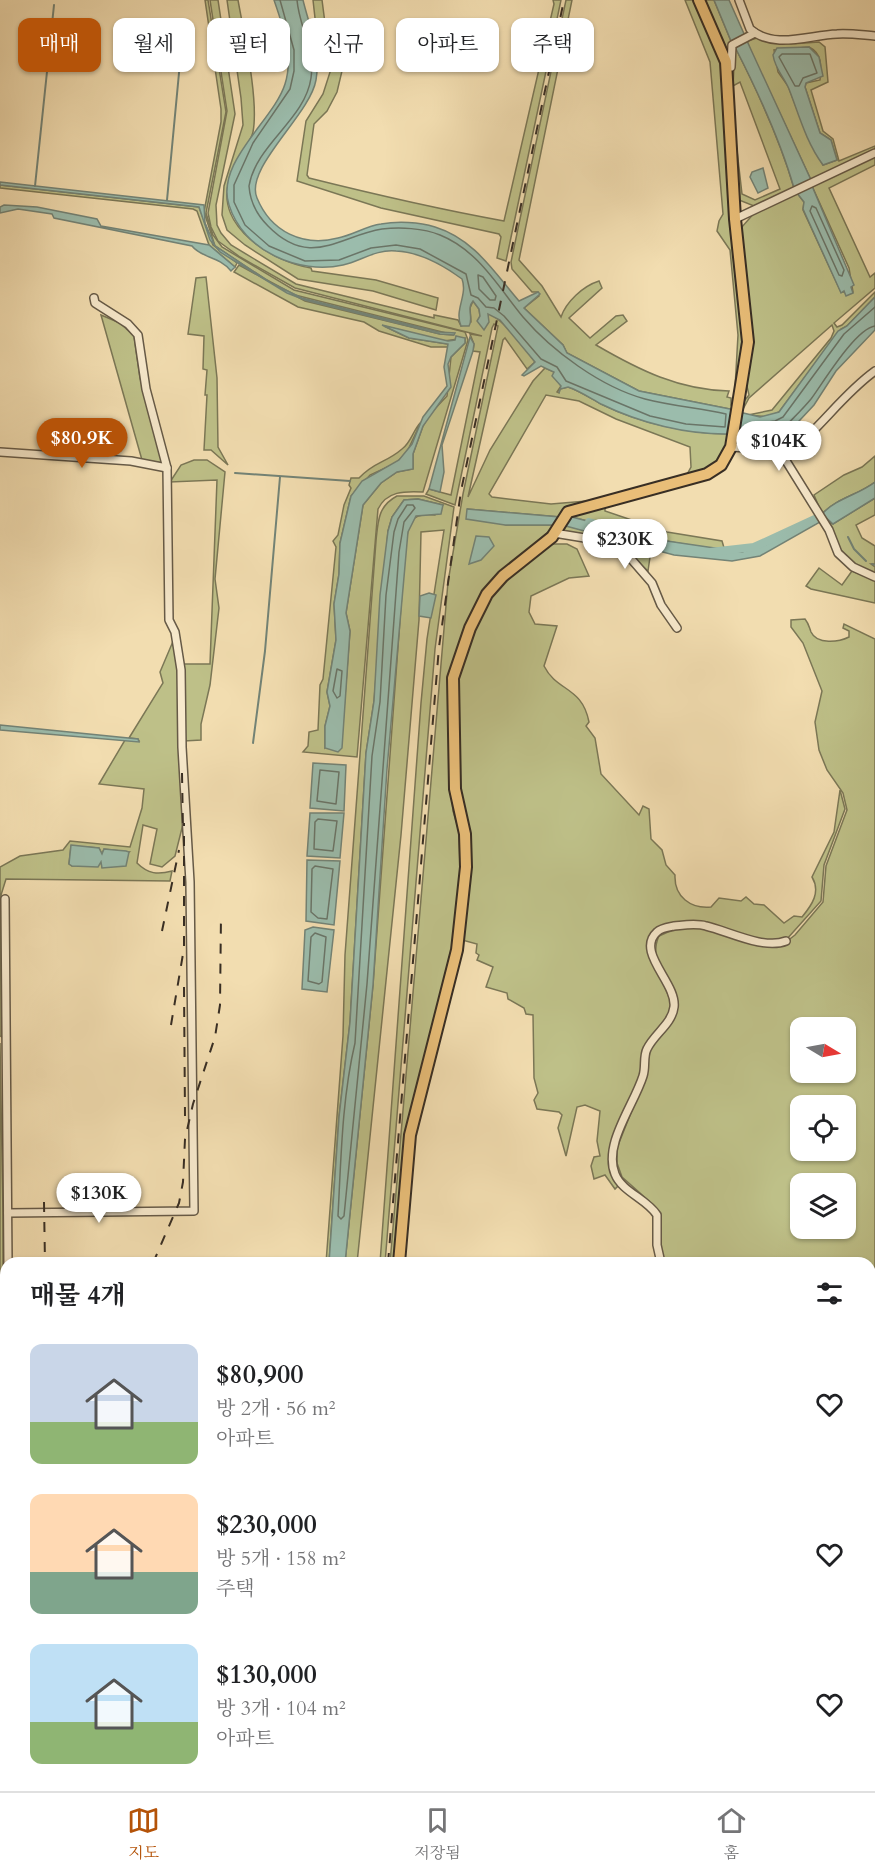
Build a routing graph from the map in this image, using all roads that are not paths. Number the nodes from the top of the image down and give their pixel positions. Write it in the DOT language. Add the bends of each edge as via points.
graph roads {
  1 [pos="699,0"];
  2 [pos="739,0"];
  3 [pos="755,33"];
  4 [pos="875,36"];
  5 [pos="728,89"];
  6 [pos="875,153"];
  7 [pos="735,219"];
  8 [pos="94,298"];
  9 [pos="875,371"];
  10 [pos="731,441"];
  11 [pos="0,452"];
  12 [pos="783,456"];
  13 [pos="167,468"];
  14 [pos="560,525"];
  15 [pos="875,577"];
  16 [pos="677,628"];
  17 [pos="5,899"];
  18 [pos="786,941"];
  19 [pos="8,1213"];
  20 [pos="8,1257"];
  21 [pos="400,1257"];
  22 [pos="660,1257"];
  1 -- 5 [label="main road" via="726,62"];
  2 -- 3 [label="street" via="746,23"];
  3 -- 4 [label="street" via="795,40 840,33"];
  3 -- 5 [label="street" via="732,45"];
  5 -- 7 [label="main road"];
  6 -- 7 [label="street"];
  7 -- 10 [label="main road" via="748,342"];
  8 -- 13 [label="street" via="95,303 138,335 142,370"];
  9 -- 12 [label="street"];
  10 -- 12 [label="street"];
  10 -- 14 [label="main road" via="721,465 707,474 579,507"];
  11 -- 13 [label="street" via="120,460"];
  12 -- 15 [label="street" via="842,558"];
  13 -- 19 [label="street" via="169,620 176,632 181,670 190,882 194,1211"];
  14 -- 16 [label="street" via="603,541 632,560 652,583"];
  14 -- 21 [label="main road" via="487,594 470,628 453,678 455,789 465,834 466,867 455,959 410,1135"];
  17 -- 19 [label="street"];
  18 -- 22 [label="street" via="747,939 697,924 663,928 652,940 653,959 671,988 674,1010 646,1052 642,1079 613,1143 613,1161 618,1180 657,1215"];
  19 -- 20 [label="street"];
}
